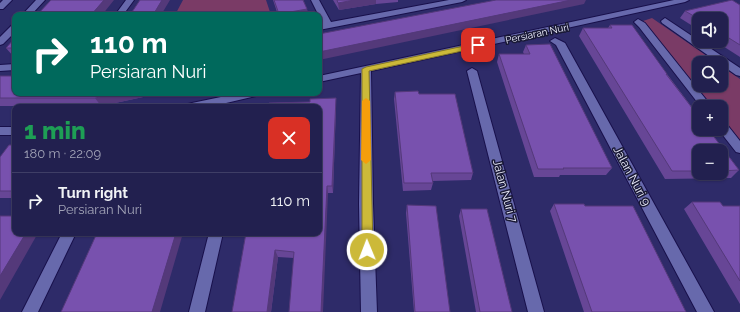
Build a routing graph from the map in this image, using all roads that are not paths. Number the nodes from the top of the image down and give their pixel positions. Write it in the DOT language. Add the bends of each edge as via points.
graph roads {
  1 [pos="8,0"];
  2 [pos="41,0"];
  3 [pos="130,0"];
  4 [pos="315,0"];
  5 [pos="410,0"];
  6 [pos="462,0"];
  7 [pos="685,0"];
  8 [pos="0,7"];
  9 [pos="417,8"];
  10 [pos="29,12"];
  11 [pos="121,12"];
  12 [pos="319,12"];
  13 [pos="665,21"];
  14 [pos="638,22"];
  15 [pos="323,26"];
  16 [pos="12,29"];
  17 [pos="556,41"];
  18 [pos="0,42"];
  19 [pos="12,67"];
  20 [pos="0,68"];
  21 [pos="366,69"];
  22 [pos="472,71"];
  23 [pos="740,73"];
  24 [pos="322,78"];
  25 [pos="242,96"];
  26 [pos="701,100"];
  27 [pos="206,104"];
  28 [pos="12,130"];
  29 [pos="0,131"];
  30 [pos="728,134"];
  31 [pos="740,149"];
  32 [pos="68,236"];
  33 [pos="215,236"];
  34 [pos="30,312"];
  35 [pos="197,312"];
  36 [pos="369,312"];
  37 [pos="536,312"];
  38 [pos="706,312"];
  1 -- 8 [label="street"];
  2 -- 10 [label="street"];
  3 -- 11 [label="street"];
  4 -- 12 [label="street"];
  5 -- 9 [label="street"];
  6 -- 9 [label="street"];
  7 -- 21 [label="street, Persiaran Nuri"];
  9 -- 15 [label="street"];
  13 -- 23 [label="street"];
  14 -- 26 [label="street"];
  16 -- 18 [label="street"];
  17 -- 38 [label="street, Jalan Nuri 9" via="560,43"];
  19 -- 20 [label="street"];
  21 -- 24 [label="street, Persiaran Nuri"];
  21 -- 36 [label="street"];
  22 -- 37 [label="street, Jalan Nuri 7"];
  25 -- 27 [label="street"];
  28 -- 29 [label="street"];
  30 -- 31 [label="street"];
  32 -- 34 [label="street"];
  33 -- 35 [label="street"];
}
